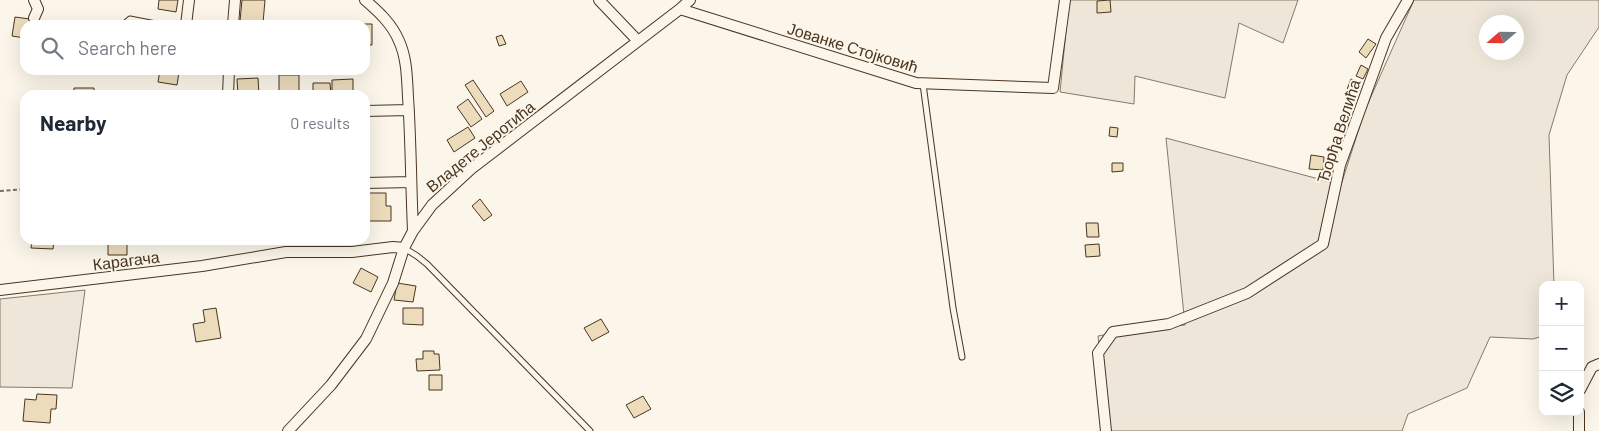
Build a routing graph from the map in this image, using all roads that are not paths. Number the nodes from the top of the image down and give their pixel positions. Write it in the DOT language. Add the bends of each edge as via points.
graph roads {
  1 [pos="34,0"];
  2 [pos="189,0"];
  3 [pos="235,0"];
  4 [pos="365,0"];
  5 [pos="599,0"];
  6 [pos="690,0"];
  7 [pos="1065,0"];
  8 [pos="1408,0"];
  9 [pos="680,10"];
  10 [pos="34,18"];
  11 [pos="187,20"];
  12 [pos="233,20"];
  13 [pos="638,41"];
  14 [pos="229,75"];
  15 [pos="923,83"];
  16 [pos="228,90"];
  17 [pos="409,110"];
  18 [pos="370,111"];
  19 [pos="370,182"];
  20 [pos="411,182"];
  21 [pos="412,231"];
  22 [pos="404,248"];
  23 [pos="0,290"];
  24 [pos="962,358"];
  25 [pos="1599,364"];
  26 [pos="1584,382"];
  27 [pos="1579,416"];
  28 [pos="288,431"];
  29 [pos="590,431"];
  30 [pos="1106,431"];
  31 [pos="1579,431"];
  1 -- 10 [label="street" via="38,9"];
  2 -- 11 [label="street"];
  3 -- 12 [label="street"];
  4 -- 17 [label="street" via="380,13 399,40 406,67"];
  5 -- 13 [label="street"];
  6 -- 9 [label="street, Владете Јеротића"];
  7 -- 15 [label="street, Јованке Стојковић" via="1053,88"];
  8 -- 30 [label="street, Ђорђа Велића" via="1386,38 1340,165 1323,244 1247,292 1169,324 1112,332 1098,353"];
  9 -- 13 [label="street, Владете Јеротића"];
  9 -- 15 [label="street, Јованке Стојковић"];
  13 -- 21 [label="street, Владете Јеротића" via="471,169 432,205"];
  14 -- 16 [label="street"];
  15 -- 24 [label="lane"];
  17 -- 18 [label="street"];
  17 -- 20 [label="street"];
  19 -- 20 [label="street"];
  20 -- 21 [label="street"];
  21 -- 22 [label="street, Владете Јеротића"];
  22 -- 23 [label="street, Карагача" via="286,252 202,266"];
  22 -- 28 [label="street, Владете Јеротића" via="394,283 366,339"];
  22 -- 29 [label="lane" via="427,264"];
  25 -- 26 [label="street" via="1592,367"];
  27 -- 31 [label="street"];
}
